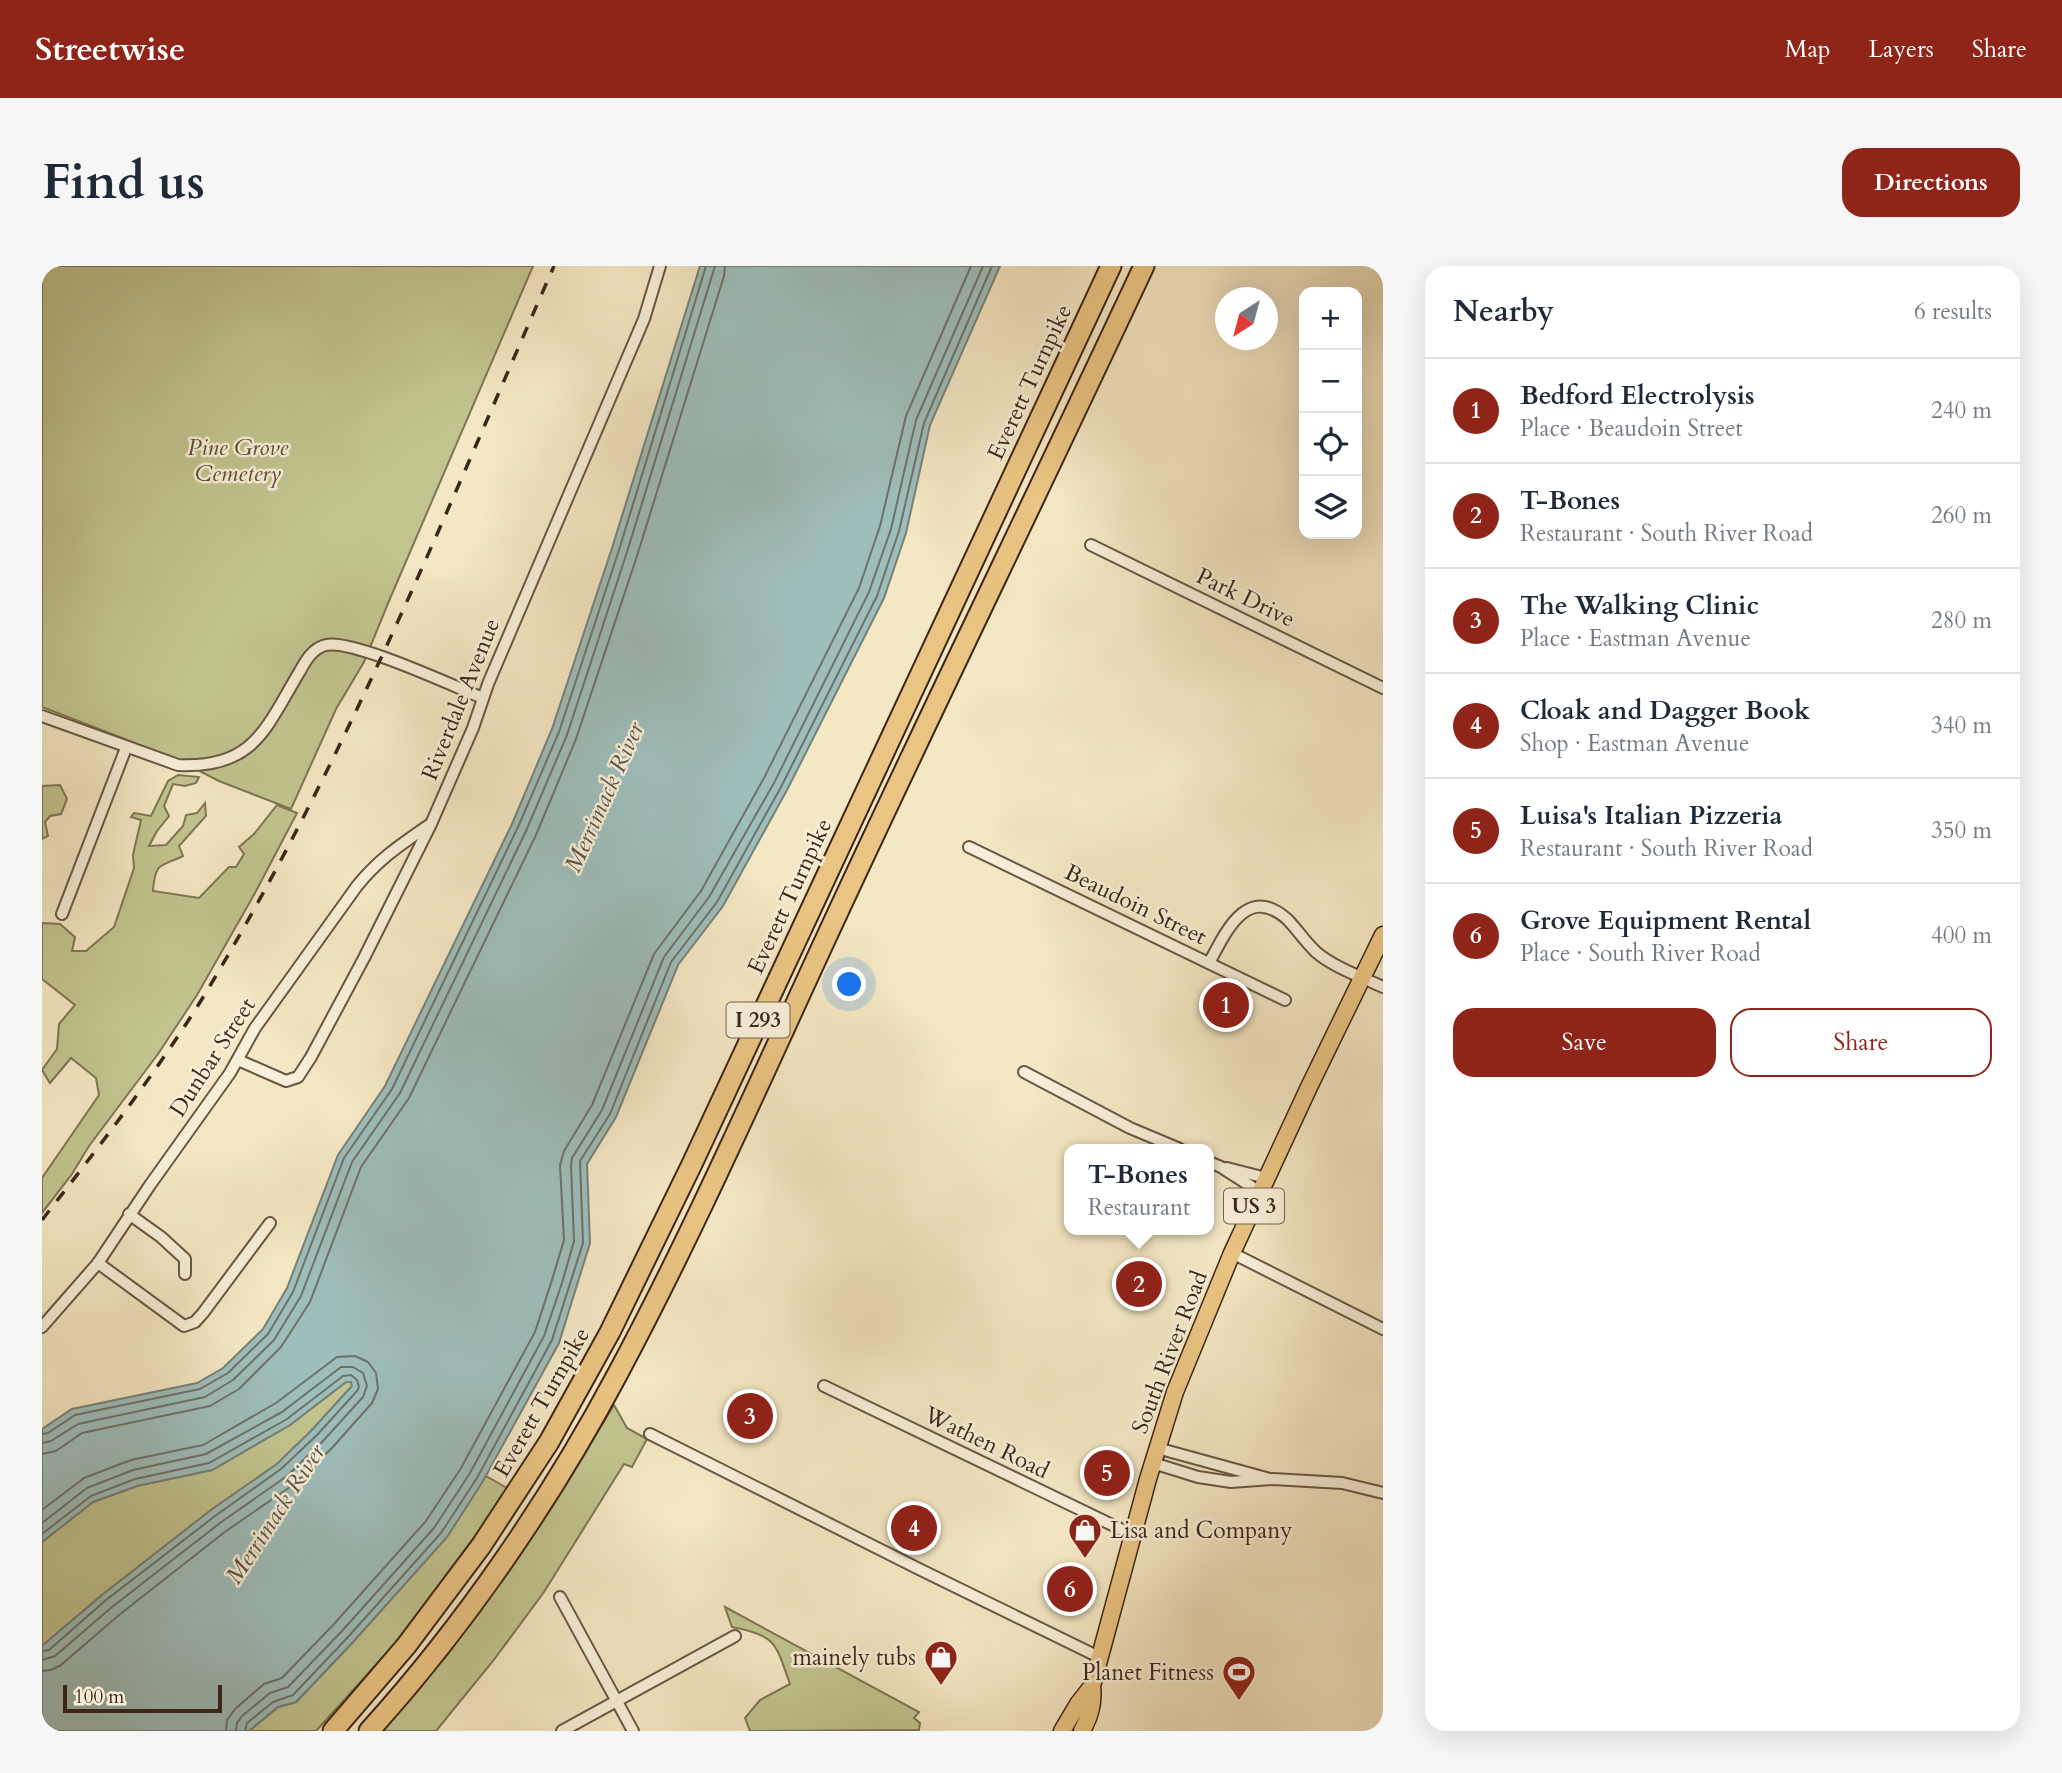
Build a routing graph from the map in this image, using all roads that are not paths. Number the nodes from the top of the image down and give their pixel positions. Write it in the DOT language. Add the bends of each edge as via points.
graph roads {
  1 [pos="660,266"];
  2 [pos="1111,266"];
  3 [pos="1144,266"];
  4 [pos="1091,545"];
  5 [pos="1383,688"];
  6 [pos="483,698"];
  7 [pos="42,716"];
  8 [pos="126,748"];
  9 [pos="431,824"];
  10 [pos="969,847"];
  11 [pos="62,914"];
  12 [pos="1383,934"];
  13 [pos="1209,963"];
  14 [pos="1362,976"];
  15 [pos="1383,987"];
  16 [pos="1285,1000"];
  17 [pos="238,1060"];
  18 [pos="1024,1072"];
  19 [pos="1168,1144"];
  20 [pos="1214,1164"];
  21 [pos="1263,1185"];
  22 [pos="130,1214"];
  23 [pos="270,1223"];
  24 [pos="1232,1252"];
  25 [pos="98,1263"];
  26 [pos="185,1274"];
  27 [pos="42,1327"];
  28 [pos="1383,1329"];
  29 [pos="824,1386"];
  30 [pos="650,1434"];
  31 [pos="1155,1456"];
  32 [pos="1273,1479"];
  33 [pos="1383,1493"];
  34 [pos="1133,1535"];
  35 [pos="561,1597"];
  36 [pos="735,1636"];
  37 [pos="1101,1658"];
  38 [pos="1092,1686"];
  39 [pos="616,1700"];
  40 [pos="333,1731"];
  41 [pos="369,1731"];
  42 [pos="562,1731"];
  43 [pos="632,1731"];
  44 [pos="1062,1731"];
  45 [pos="1082,1731"];
  1 -- 6 [label="street, Riverdale Avenue" via="644,318"];
  2 -- 40 [label="highway, Everett Turnpike / I 293" via="692,1164 586,1376 549,1442 445,1597"];
  3 -- 41 [label="highway, I 293" via="616,1377 526,1527 425,1664"];
  4 -- 5 [label="street, Park Drive"];
  6 -- 8 [label="street" via="383,657 326,645 306,660 266,727 242,753 215,763 178,765"];
  6 -- 9 [label="street, Riverdale Avenue"];
  7 -- 8 [label="street"];
  8 -- 11 [label="street"];
  9 -- 17 [label="street, Dunbar Street" via="400,844 357,886 255,1028"];
  9 -- 17 [label="street, Riverdale Avenue" via="298,1077 286,1081"];
  10 -- 13 [label="street, Beaudoin Street"];
  12 -- 14 [label="main road, South River Road / US 3"];
  13 -- 14 [label="street" via="1235,919 1262,908 1285,918 1318,954"];
  13 -- 16 [label="street, Beaudoin Street"];
  14 -- 15 [label="street"];
  14 -- 21 [label="main road, South River Road / US 3"];
  17 -- 22 [label="street, Dunbar Street"];
  18 -- 19 [label="street"];
  20 -- 21 [label="street"];
  21 -- 24 [label="main road, South River Road / US 3"];
  22 -- 25 [label="street, Dunbar Street"];
  22 -- 26 [label="street" via="177,1250 185,1259"];
  23 -- 25 [label="street" via="203,1313 184,1326"];
  24 -- 28 [label="street"];
  24 -- 31 [label="main road, South River Road / US 3" via="1175,1392"];
  25 -- 27 [label="street, Dunbar Street"];
  29 -- 34 [label="street, Wathen Road"];
  30 -- 37 [label="street"];
  31 -- 32 [label="street"];
  31 -- 32 [label="street" via="1198,1477 1231,1482"];
  31 -- 34 [label="main road, South River Road / US 3"];
  32 -- 33 [label="street" via="1342,1483"];
  34 -- 37 [label="main road, South River Road / US 3"];
  35 -- 39 [label="street"];
  36 -- 39 [label="street"];
  37 -- 38 [label="main road, South River Road / US 3"];
  38 -- 44 [label="main road, South River Road / US 3"];
  38 -- 45 [label="main road, South River Road / US 3" via="1094,1699"];
  39 -- 42 [label="street"];
  39 -- 43 [label="street"];
}
